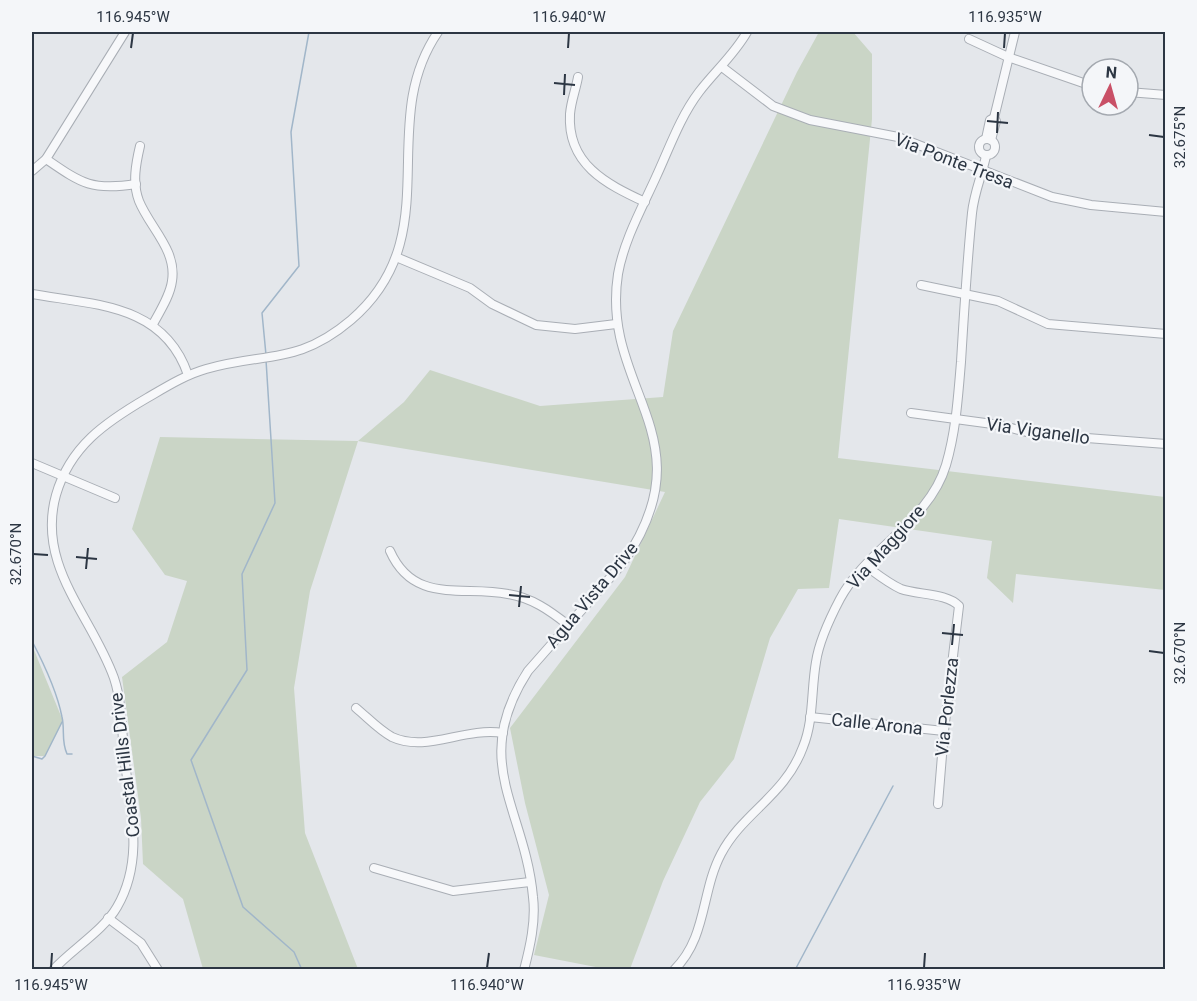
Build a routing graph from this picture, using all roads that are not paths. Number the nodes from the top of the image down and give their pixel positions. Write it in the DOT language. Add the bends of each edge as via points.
graph roads {
  1 [pos="125,32"];
  2 [pos="438,32"];
  3 [pos="747,32"];
  4 [pos="1014,32"];
  5 [pos="969,39"];
  6 [pos="1008,57"];
  7 [pos="722,67"];
  8 [pos="578,77"];
  9 [pos="1080,82"];
  10 [pos="1140,93"];
  11 [pos="1166,95"];
  12 [pos="989,139"];
  13 [pos="140,146"];
  14 [pos="986,156"];
  15 [pos="45,159"];
  16 [pos="32,171"];
  17 [pos="983,172"];
  18 [pos="135,184"];
  19 [pos="645,202"];
  20 [pos="1166,212"];
  21 [pos="396,257"];
  22 [pos="921,285"];
  23 [pos="32,294"];
  24 [pos="966,296"];
  25 [pos="153,324"];
  26 [pos="616,324"];
  27 [pos="1166,334"];
  28 [pos="188,375"];
  29 [pos="910,413"];
  30 [pos="957,419"];
  31 [pos="1166,444"];
  32 [pos="32,463"];
  33 [pos="63,475"];
  34 [pos="115,498"];
  35 [pos="390,551"];
  36 [pos="866,566"];
  37 [pos="568,625"];
  38 [pos="356,708"];
  39 [pos="810,717"];
  40 [pos="944,731"];
  41 [pos="502,734"];
  42 [pos="938,804"];
  43 [pos="374,868"];
  44 [pos="530,882"];
  45 [pos="108,918"];
  46 [pos="53,969"];
  47 [pos="158,969"];
  48 [pos="527,969"];
  49 [pos="674,969"];
  1 -- 15 [label="street"];
  2 -- 21 [label="street, Coastal Hills Drive" via="420,64 411,95 408,207"];
  3 -- 7 [label="street, Agua Vista Drive"];
  4 -- 6 [label="street"];
  5 -- 6 [label="street"];
  6 -- 9 [label="street"];
  6 -- 12 [label="street"];
  7 -- 17 [label="street, Via Ponte Tresa" via="773,106 796,116 898,137"];
  7 -- 19 [label="street, Agua Vista Drive" via="682,119"];
  8 -- 19 [label="street" via="570,116 578,152 602,181"];
  10 -- 11 [label="street"];
  12 -- 14 [label="street" via="996,146"];
  12 -- 14 [label="street" via="981,141 979,148"];
  13 -- 18 [label="street"];
  14 -- 17 [label="street, Via Maggiore"];
  15 -- 16 [label="street"];
  15 -- 18 [label="street" via="81,183 95,187"];
  17 -- 20 [label="street, Via Ponte Tresa" via="1062,200"];
  17 -- 24 [label="street, Via Maggiore" via="972,211"];
  18 -- 25 [label="street" via="139,200 171,256 172,282"];
  19 -- 26 [label="street, Agua Vista Drive" via="621,262"];
  21 -- 26 [label="street" via="470,288 492,304 536,325 575,329"];
  21 -- 28 [label="street, Coastal Hills Drive" via="365,307 319,342 280,357"];
  22 -- 24 [label="street"];
  23 -- 25 [label="street" via="106,307"];
  24 -- 27 [label="street" via="998,301 1048,324"];
  24 -- 30 [label="street, Via Maggiore"];
  25 -- 28 [label="street" via="181,355"];
  26 -- 37 [label="street, Agua Vista Drive" via="652,427 656,488 650,515 637,543"];
  28 -- 33 [label="street, Coastal Hills Drive" via="106,422 89,436"];
  29 -- 30 [label="street, Via Viganello"];
  30 -- 31 [label="street, Via Viganello" via="1034,434"];
  30 -- 36 [label="street, Via Maggiore" via="946,465 930,498"];
  32 -- 33 [label="street"];
  33 -- 34 [label="street"];
  33 -- 45 [label="street, Coastal Hills Drive" via="52,518 55,556 67,588 114,679 134,825 129,879 117,908"];
  35 -- 37 [label="street" via="401,570 423,585 441,591 515,595 546,608"];
  36 -- 39 [label="street, Via Maggiore" via="841,597 824,634 816,661"];
  36 -- 40 [label="street, Via Porlezza" via="890,584 953,600 958,606"];
  37 -- 41 [label="street, Agua Vista Drive" via="522,681"];
  38 -- 41 [label="street" via="386,733 411,742 432,742 476,731"];
  39 -- 40 [label="street, Calle Arona"];
  39 -- 49 [label="street, Via Maggiore" via="804,747 786,781 721,853 712,873 696,939"];
  40 -- 42 [label="street, Via Porlezza"];
  41 -- 44 [label="street, Agua Vista Drive" via="502,780"];
  43 -- 44 [label="street" via="453,891"];
  44 -- 48 [label="street, Agua Vista Drive" via="532,925"];
  45 -- 46 [label="street, Coastal Hills Drive"];
  45 -- 47 [label="street" via="141,943"];
}
